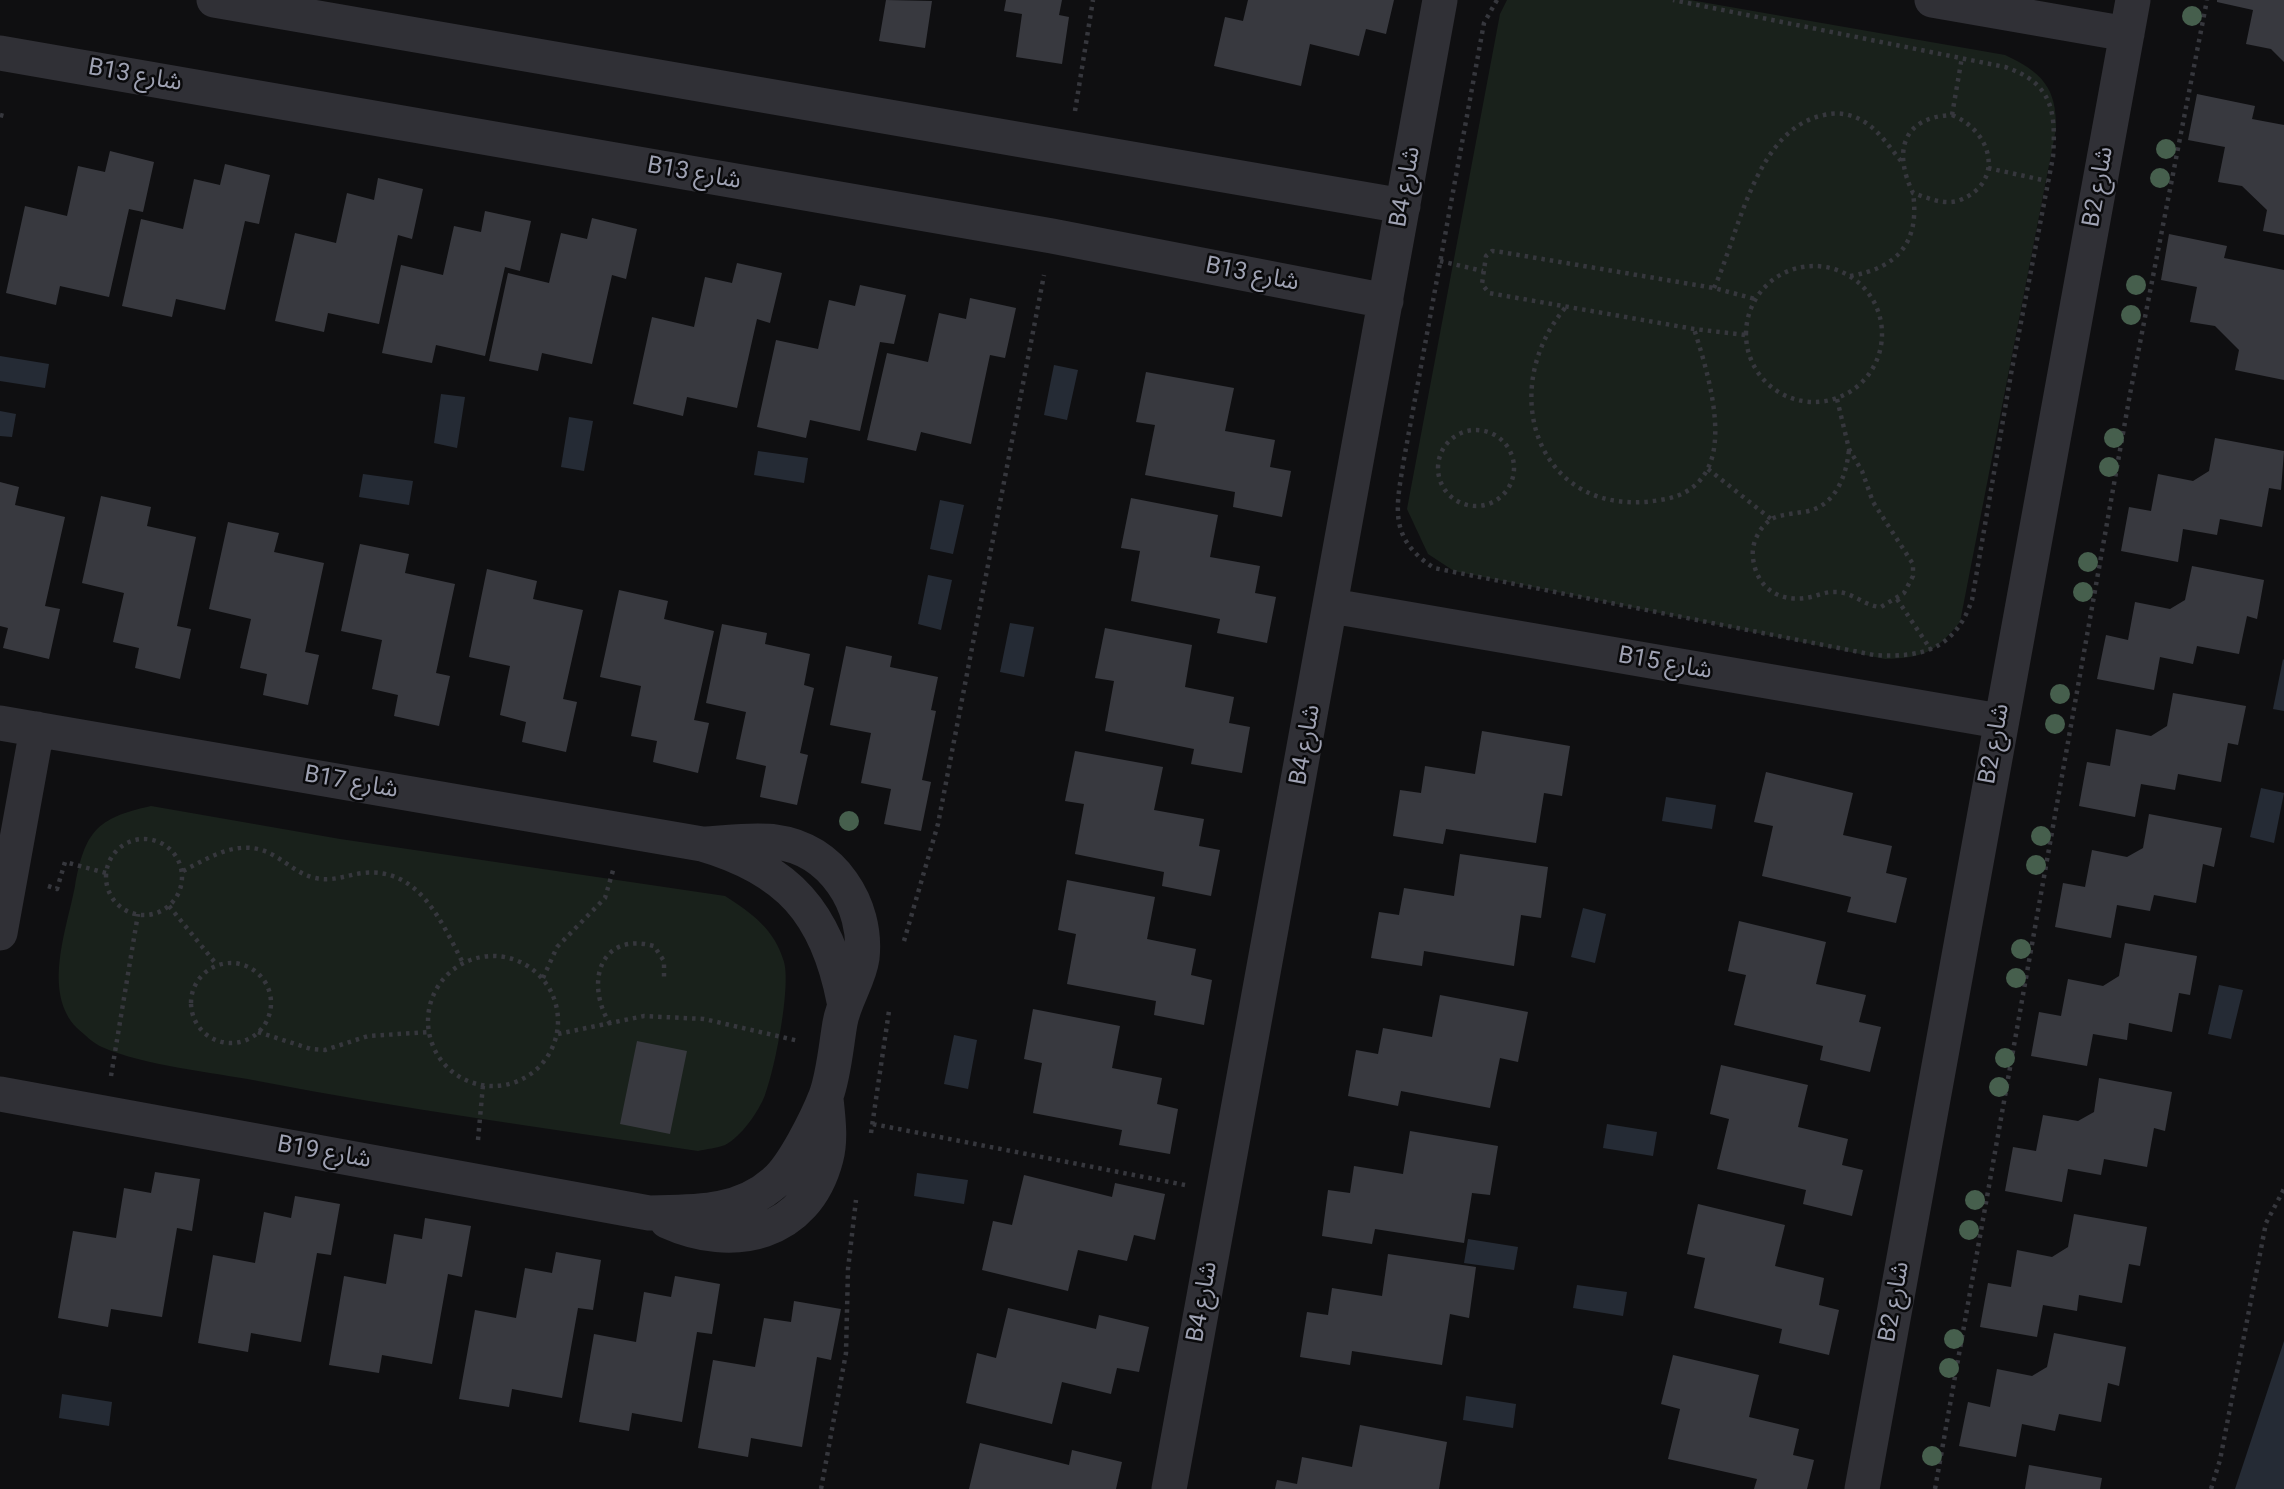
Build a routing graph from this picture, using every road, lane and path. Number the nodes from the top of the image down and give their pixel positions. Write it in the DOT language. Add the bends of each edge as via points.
graph roads {
  1 [pos="214,0"];
  2 [pos="1093,0"];
  3 [pos="1440,0"];
  4 [pos="1497,0"];
  5 [pos="1674,0"];
  6 [pos="1932,0"];
  7 [pos="2133,0"];
  8 [pos="2207,0"];
  9 [pos="2127,34"];
  10 [pos="0,53"];
  11 [pos="1962,57"];
  12 [pos="1952,116"];
  13 [pos="1068,150"];
  14 [pos="1901,160"];
  15 [pos="1988,168"];
  16 [pos="2047,181"];
  17 [pos="1913,193"];
  18 [pos="1403,206"];
  19 [pos="1052,236"];
  20 [pos="1440,261"];
  21 [pos="1483,271"];
  22 [pos="1850,276"];
  23 [pos="1714,288"];
  24 [pos="1755,299"];
  25 [pos="1386,301"];
  26 [pos="1566,308"];
  27 [pos="1694,329"];
  28 [pos="1745,335"];
  29 [pos="1838,399"];
  30 [pos="1849,449"];
  31 [pos="1708,469"];
  32 [pos="1512,482"];
  33 [pos="1771,519"];
  34 [pos="1897,599"];
  35 [pos="1332,606"];
  36 [pos="1931,650"];
  37 [pos="1999,722"];
  38 [pos="0,723"];
  39 [pos="37,729"];
  40 [pos="619,829"];
  41 [pos="183,871"];
  42 [pos="10,872"];
  43 [pos="106,873"];
  44 [pos="169,906"];
  45 [pos="138,915"];
  46 [pos="0,933"];
  47 [pos="903,943"];
  48 [pos="463,963"];
  49 [pos="217,965"];
  50 [pos="543,978"];
  51 [pos="664,978"];
  52 [pos="844,1001"];
  53 [pos="890,1006"];
  54 [pos="610,1024"];
  55 [pos="258,1031"];
  56 [pos="429,1032"];
  57 [pos="558,1034"];
  58 [pos="835,1049"];
  59 [pos="882,1055"];
  60 [pos="483,1085"];
  61 [pos="0,1094"];
  62 [pos="105,1113"];
  63 [pos="873,1124"];
  64 [pos="870,1135"];
  65 [pos="474,1181"];
  66 [pos="2284,1189"];
  67 [pos="1223,1192"];
  68 [pos="856,1195"];
  69 [pos="821,1489"];
  70 [pos="1169,1489"];
  71 [pos="1861,1489"];
  72 [pos="1935,1489"];
  73 [pos="2211,1489"];
  1 -- 13 [label="street"];
  2 -- 13 [label="path"];
  3 -- 18 [label="street, B4 شارع"];
  4 -- 20 [label="path" via="1484,23"];
  5 -- 11 [label="path"];
  6 -- 9 [label="street"];
  7 -- 9 [label="street, B2 شارع"];
  8 -- 72 [label="path" via="2130,394"];
  9 -- 37 [label="street, B2 شارع"];
  10 -- 19 [label="street, B13 شارع"];
  11 -- 12 [label="path"];
  11 -- 16 [label="path" via="2020,72 2048,97 2055,125"];
  12 -- 14 [label="path" via="1933,116 1916,126 1904,142"];
  12 -- 15 [label="path" via="1969,122 1981,134 1988,150"];
  13 -- 18 [label="street"];
  14 -- 17 [label="path"];
  14 -- 23 [label="path" via="1872,126 1835,112 1812,117 1790,132 1768,157 1744,202"];
  15 -- 16 [label="path"];
  15 -- 17 [label="path" via="1978,188 1960,200 1937,202"];
  16 -- 36 [label="path" via="1972,600 1952,638"];
  17 -- 22 [label="path" via="1912,235 1900,253 1884,266"];
  18 -- 25 [label="street, B4 شارع"];
  19 -- 25 [label="street, B13 شارع"];
  19 -- 47 [label="path" via="938,824"];
  20 -- 21 [label="path"];
  20 -- 36 [label="path" via="1397,498 1403,539 1416,556 1434,568 1874,655"];
  21 -- 23 [label="path" via="1492,251"];
  21 -- 26 [label="path" via="1483,290 1489,293"];
  22 -- 24 [label="path" via="1825,266 1798,267 1773,279"];
  22 -- 29 [label="path" via="1872,297 1882,326 1879,357 1863,383"];
  23 -- 24 [label="path"];
  24 -- 28 [label="path"];
  25 -- 35 [label="street, B4 شارع"];
  26 -- 27 [label="path"];
  26 -- 31 [label="path" via="1539,348 1530,395 1532,420 1553,466 1594,495 1645,503 1693,489"];
  27 -- 28 [label="path"];
  27 -- 31 [label="path" via="1712,401 1715,437"];
  28 -- 29 [label="path" via="1751,361 1766,383 1786,398 1812,404"];
  29 -- 30 [label="path"];
  30 -- 33 [label="path" via="1844,476 1829,499 1814,509"];
  30 -- 34 [label="path" via="1884,521 1913,565 1913,576"];
  31 -- 33 [label="path"];
  32 -- 32 [label="path" via="1509,449 1497,436 1479,430 1461,432 1446,444 1439,461 1440,481 1451,497 1465,505 1486,505 1502,497"];
  33 -- 34 [label="path" via="1752,553 1762,585 1771,593 1803,599 1835,591 1881,607"];
  34 -- 36 [label="path"];
  35 -- 37 [label="street, B15 شارع"];
  35 -- 67 [label="street, B4 شارع"];
  37 -- 71 [label="street, B2 شارع"];
  38 -- 39 [label="street, B17 شارع"];
  39 -- 40 [label="street, B17 شارع"];
  39 -- 42 [label="street"];
  40 -- 50 [label="path" via="605,898 557,947"];
  40 -- 52 [label="street, B17 شارع" via="702,844 777,842 807,852 834,871 853,898 863,928 862,960"];
  41 -- 43 [label="path" via="171,849 150,838 125,842 115,851"];
  41 -- 44 [label="path" via="178,896"];
  41 -- 48 [label="path" via="225,850 242,847 274,855 293,870 316,878 362,873 401,879 431,904"];
  42 -- 43 [label="path" via="57,889 65,862"];
  42 -- 46 [label="street"];
  43 -- 45 [label="path" via="110,895"];
  44 -- 45 [label="path"];
  44 -- 49 [label="path"];
  45 -- 62 [label="path"];
  48 -- 50 [label="path" via="484,956 505,957 526,964"];
  48 -- 56 [label="path" via="435,991"];
  49 -- 55 [label="path" via="245,966 266,984 270,1011"];
  49 -- 55 [label="path" via="206,971 192,990 196,1024 204,1034 226,1043 249,1039"];
  50 -- 57 [label="path" via="557,1004"];
  51 -- 54 [label="path" via="664,961 654,946 638,942 608,955 598,971 596,989"];
  52 -- 58 [label="street, B19 شارع"];
  53 -- 59 [label="path"];
  54 -- 57 [label="path"];
  54 -- 58 [label="path" via="644,1016 704,1019"];
  55 -- 56 [label="path" via="325,1050 368,1036"];
  56 -- 60 [label="path" via="448,1068"];
  57 -- 60 [label="path" via="545,1061 522,1080 503,1086"];
  58 -- 59 [label="path"];
  58 -- 65 [label="street, B19 شارع" via="826,1096 792,1164 754,1197 732,1206 649,1213"];
  59 -- 63 [label="path"];
  60 -- 65 [label="path"];
  61 -- 62 [label="street, B19 شارع"];
  62 -- 65 [label="street, B19 شارع"];
  63 -- 64 [label="path"];
  63 -- 67 [label="path"];
  66 -- 73 [label="path" via="2266,1223"];
  67 -- 70 [label="street, B4 شارع"];
  68 -- 69 [label="path" via="846,1353"];
}
